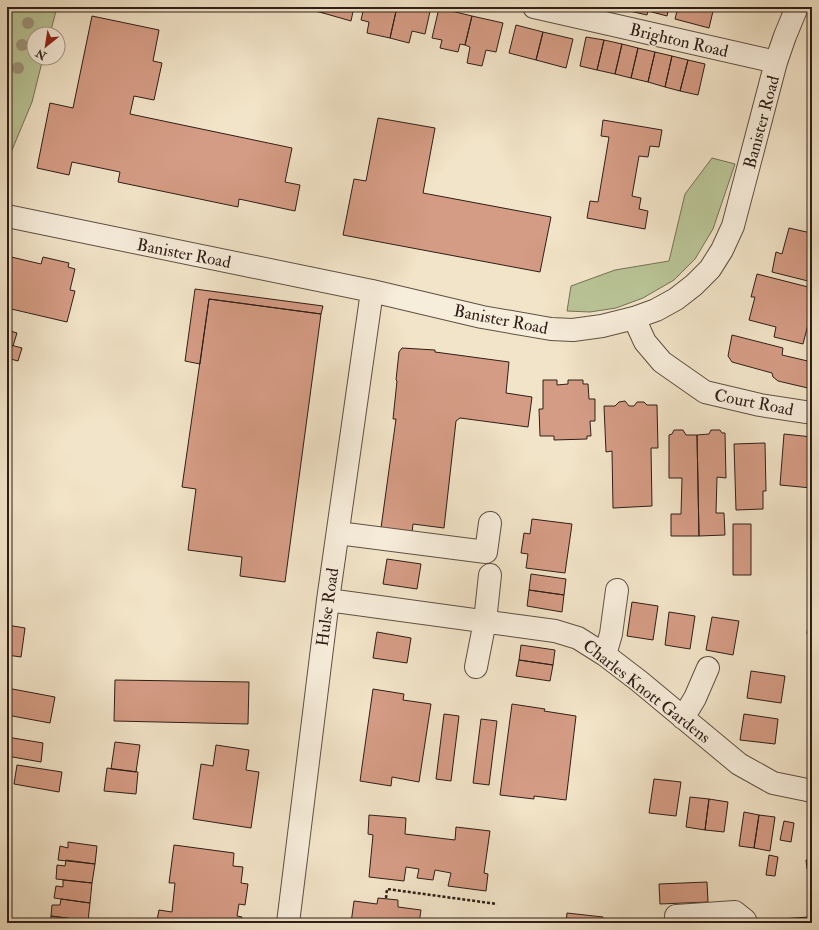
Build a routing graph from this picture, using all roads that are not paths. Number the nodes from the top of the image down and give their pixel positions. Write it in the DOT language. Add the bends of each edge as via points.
graph roads {
  1 [pos="534,7"];
  2 [pos="797,7"];
  3 [pos="776,62"];
  4 [pos="7,216"];
  5 [pos="372,291"];
  6 [pos="634,318"];
  7 [pos="812,413"];
  8 [pos="490,523"];
  9 [pos="338,533"];
  10 [pos="490,574"];
  11 [pos="617,590"];
  12 [pos="328,600"];
  13 [pos="485,621"];
  14 [pos="605,656"];
  15 [pos="476,668"];
  16 [pos="708,668"];
  17 [pos="683,718"];
  18 [pos="812,791"];
  19 [pos="676,916"];
  20 [pos="288,923"];
  21 [pos="746,923"];
  1 -- 3 [label="street, Brighton Road"];
  2 -- 3 [label="street, Banister Road"];
  3 -- 6 [label="street, Banister Road" via="733,226 722,250 710,269 676,300"];
  4 -- 5 [label="street, Banister Road"];
  5 -- 6 [label="street, Banister Road" via="482,317 551,329 573,330"];
  5 -- 9 [label="street, Hulse Road"];
  6 -- 7 [label="street, Court Road" via="645,342 662,362 705,392 760,405"];
  8 -- 9 [label="street" via="486,552"];
  9 -- 12 [label="street, Hulse Road"];
  10 -- 13 [label="street"];
  11 -- 14 [label="street"];
  12 -- 13 [label="street, Charles Knott Gardens"];
  12 -- 20 [label="street, Hulse Road"];
  13 -- 14 [label="street, Charles Knott Gardens" via="555,631 578,638"];
  13 -- 15 [label="street"];
  14 -- 17 [label="street, Charles Knott Gardens" via="640,681"];
  16 -- 17 [label="street"];
  17 -- 18 [label="street, Charles Knott Gardens" via="746,768 773,783"];
  19 -- 21 [label="street" via="735,912"];
}
